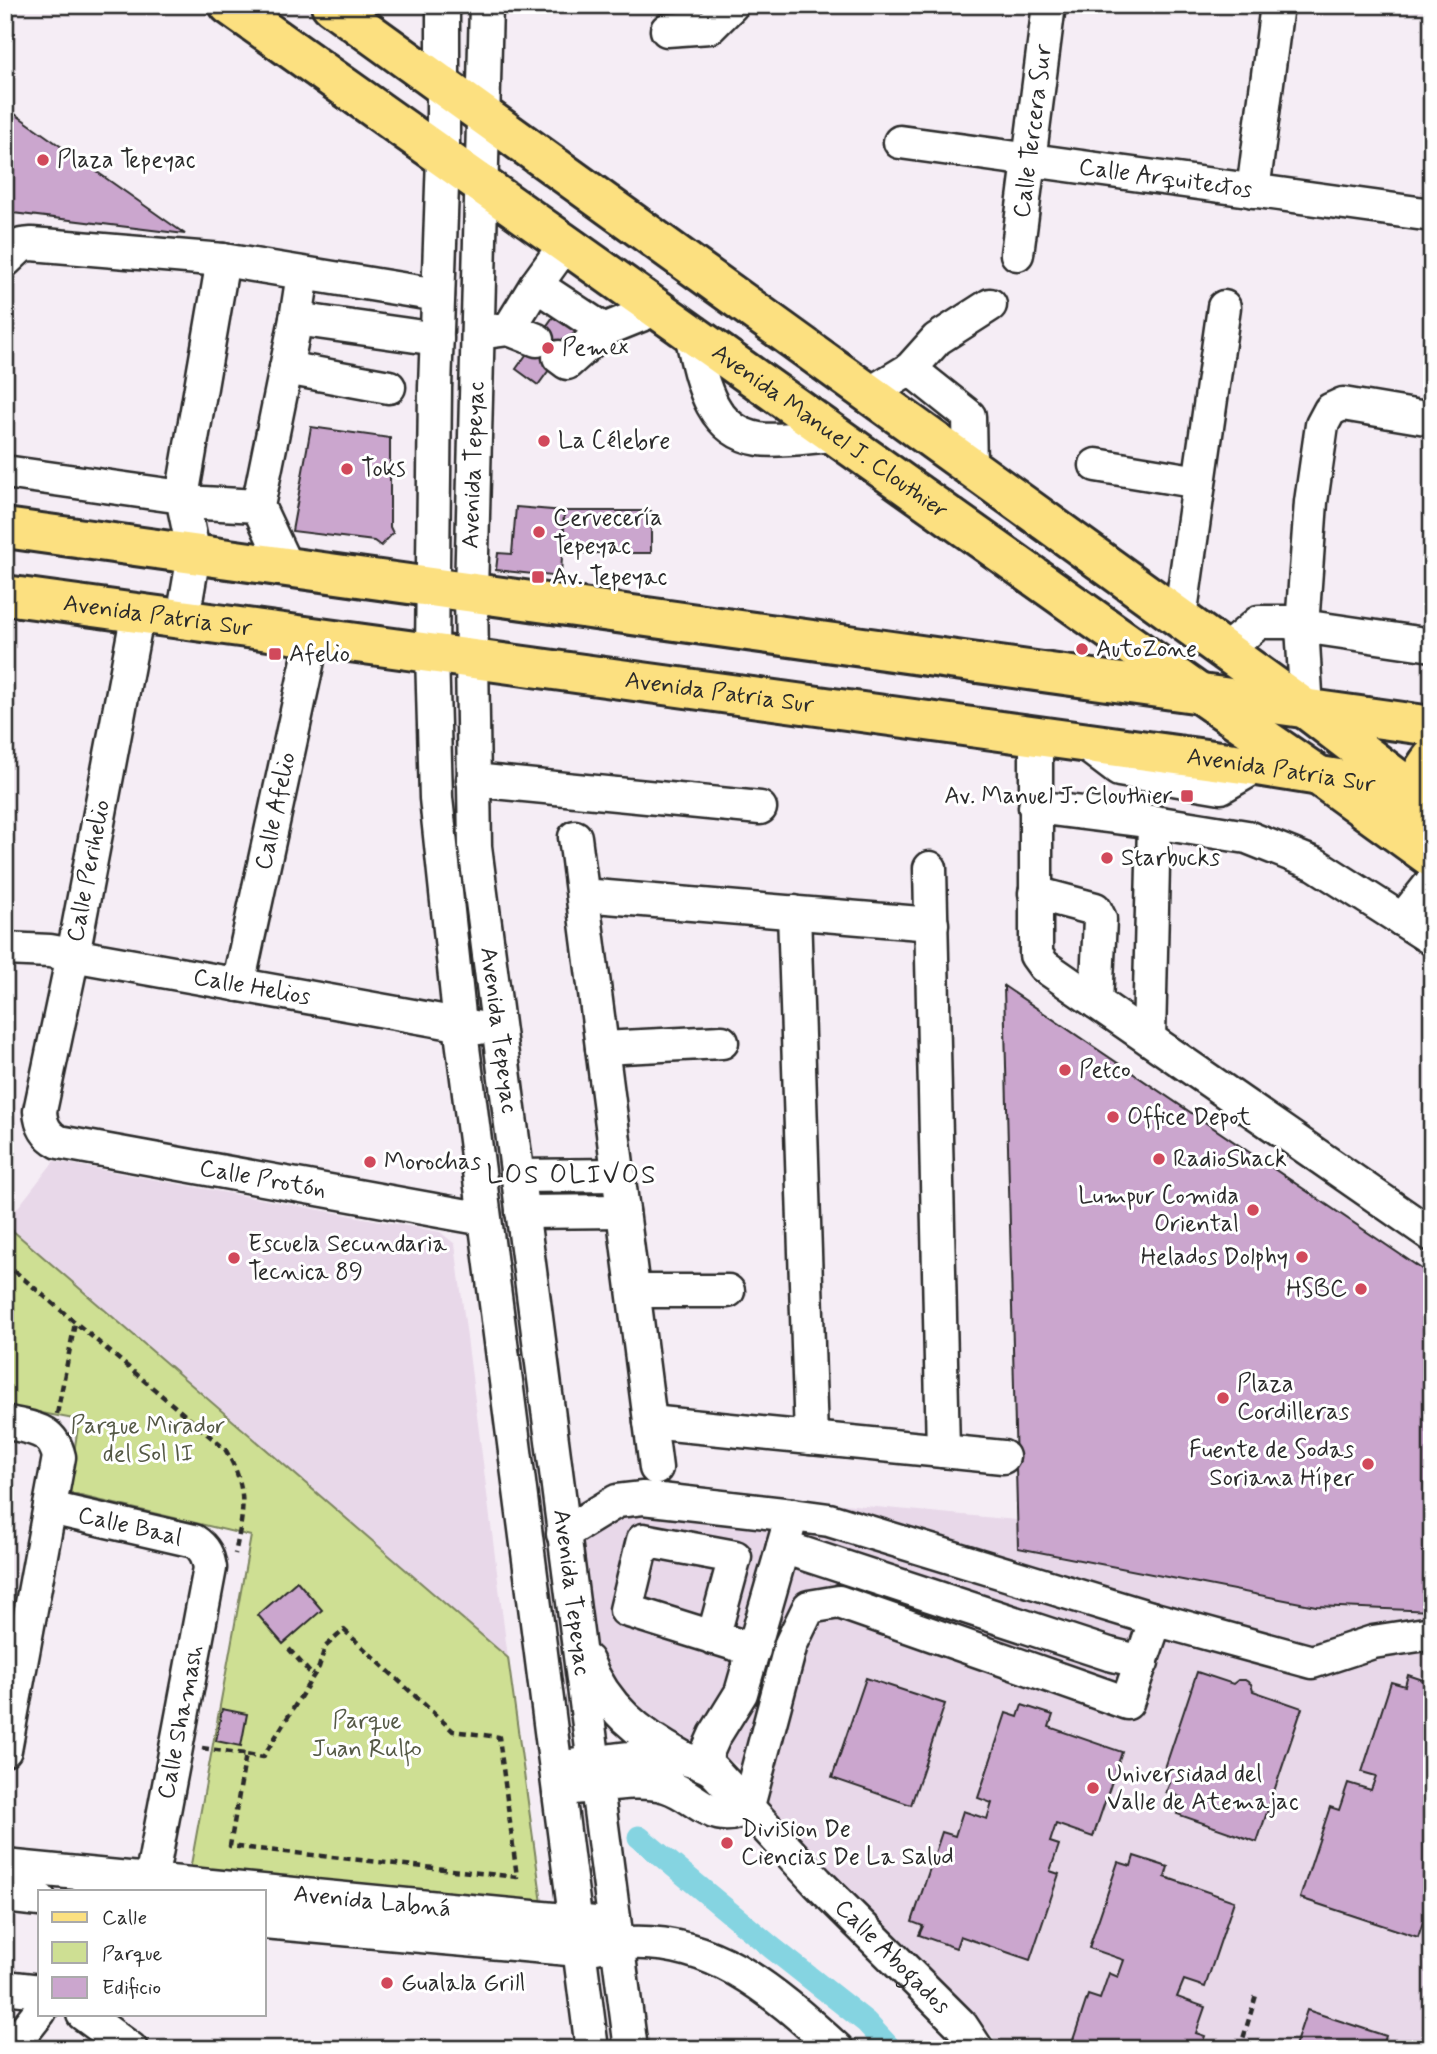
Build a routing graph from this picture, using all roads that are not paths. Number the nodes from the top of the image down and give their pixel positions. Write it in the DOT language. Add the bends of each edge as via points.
graph roads {
  1 [pos="229,5"];
  2 [pos="331,5"];
  3 [pos="443,5"];
  4 [pos="486,5"];
  5 [pos="732,5"];
  6 [pos="1049,5"];
  7 [pos="1277,5"];
  8 [pos="667,30"];
  9 [pos="443,85"];
  10 [pos="485,117"];
  11 [pos="900,142"];
  12 [pos="443,157"];
  13 [pos="1029,160"];
  14 [pos="482,186"];
  15 [pos="1253,191"];
  16 [pos="1432,215"];
  17 [pos="565,245"];
  18 [pos="1017,254"];
  19 [pos="223,260"];
  20 [pos="5,261"];
  21 [pos="303,274"];
  22 [pos="536,285"];
  23 [pos="438,295"];
  24 [pos="990,305"];
  25 [pos="1224,307"];
  26 [pos="656,309"];
  27 [pos="296,319"];
  28 [pos="604,330"];
  29 [pos="691,334"];
  30 [pos="521,339"];
  31 [pos="437,340"];
  32 [pos="286,368"];
  33 [pos="910,369"];
  34 [pos="389,387"];
  35 [pos="869,394"];
  36 [pos="1432,419"];
  37 [pos="835,435"];
  38 [pos="1096,465"];
  39 [pos="970,467"];
  40 [pos="5,472"];
  41 [pos="1199,482"];
  42 [pos="183,500"];
  43 [pos="258,506"];
  44 [pos="5,528"];
  45 [pos="194,555"];
  46 [pos="287,568"];
  47 [pos="432,588"];
  48 [pos="471,593"];
  49 [pos="5,595"];
  50 [pos="138,612"];
  51 [pos="183,618"];
  52 [pos="1180,618"];
  53 [pos="1302,626"];
  54 [pos="313,637"];
  55 [pos="1432,645"];
  56 [pos="1225,651"];
  57 [pos="432,653"];
  58 [pos="470,659"];
  59 [pos="1201,695"];
  60 [pos="1307,710"];
  61 [pos="1432,726"];
  62 [pos="1036,735"];
  63 [pos="1432,758"];
  64 [pos="1316,774"];
  65 [pos="473,780"];
  66 [pos="1426,797"];
  67 [pos="1035,807"];
  68 [pos="760,808"];
  69 [pos="1154,822"];
  70 [pos="575,837"];
  71 [pos="1424,852"];
  72 [pos="930,868"];
  73 [pos="1432,882"];
  74 [pos="1035,894"];
  75 [pos="583,895"];
  76 [pos="794,912"];
  77 [pos="1152,918"];
  78 [pos="1100,919"];
  79 [pos="1402,920"];
  80 [pos="932,924"];
  81 [pos="1432,939"];
  82 [pos="5,949"];
  83 [pos="73,955"];
  84 [pos="238,985"];
  85 [pos="1096,1002"];
  86 [pos="460,1024"];
  87 [pos="499,1031"];
  88 [pos="1149,1038"];
  89 [pos="722,1042"];
  90 [pos="602,1048"];
  91 [pos="44,1130"];
  92 [pos="619,1175"];
  93 [pos="517,1177"];
  94 [pos="623,1211"];
  95 [pos="522,1212"];
  96 [pos="484,1219"];
  97 [pos="1432,1234"];
  98 [pos="728,1290"];
  99 [pos="634,1291"];
  100 [pos="5,1422"];
  101 [pos="650,1422"];
  102 [pos="811,1438"];
  103 [pos="943,1451"];
  104 [pos="1003,1457"];
  105 [pos="656,1468"];
  106 [pos="50,1508"];
  107 [pos="792,1515"];
  108 [pos="829,1520"];
  109 [pos="563,1534"];
  110 [pos="783,1547"];
  111 [pos="206,1552"];
  112 [pos="822,1559"];
  113 [pos="1151,1618"];
  114 [pos="1432,1633"];
  115 [pos="576,1635"];
  116 [pos="713,1638"];
  117 [pos="754,1650"];
  118 [pos="1142,1662"];
  119 [pos="741,1693"];
  120 [pos="775,1704"];
  121 [pos="5,1750"];
  122 [pos="692,1760"];
  123 [pos="596,1786"];
  124 [pos="559,1789"];
  125 [pos="748,1806"];
  126 [pos="5,1866"];
  127 [pos="150,1885"];
  128 [pos="192,1890"];
  129 [pos="5,1896"];
  130 [pos="266,1899"];
  131 [pos="38,1900"];
  132 [pos="266,1922"];
  133 [pos="615,1934"];
  134 [pos="577,1936"];
  135 [pos="5,1987"];
  136 [pos="38,1991"];
  137 [pos="38,2014"];
  138 [pos="86,2016"];
  139 [pos="587,2044"];
  140 [pos="10,2049"];
  141 [pos="131,2049"];
  142 [pos="631,2049"];
  143 [pos="837,2049"];
  144 [pos="977,2049"];
  1 -- 12 [label="main road, Avenida Manuel J. Clouthier"];
  2 -- 9 [label="main road"];
  3 -- 9 [label="street, Avenida Tepeyac"];
  4 -- 10 [label="street, Avenida Tepeyac"];
  5 -- 8 [label="street" via="710,27"];
  6 -- 13 [label="street, Calle Tercera Sur"];
  7 -- 15 [label="street"];
  9 -- 10 [label="main road"];
  9 -- 12 [label="street, Avenida Tepeyac"];
  10 -- 14 [label="street, Avenida Tepeyac"];
  10 -- 35 [label="main road"];
  11 -- 13 [label="street, Calle Arquitectos"];
  12 -- 14 [label="main road, Avenida Manuel J. Clouthier"];
  12 -- 23 [label="street, Avenida Tepeyac"];
  13 -- 15 [label="street, Calle Arquitectos"];
  13 -- 18 [label="street, Calle Tercera Sur"];
  14 -- 17 [label="main road, Avenida Manuel J. Clouthier"];
  14 -- 30 [label="street, Avenida Tepeyac"];
  15 -- 16 [label="street, Calle Arquitectos"];
  17 -- 22 [label="street"];
  17 -- 26 [label="main road, Avenida Manuel J. Clouthier"];
  19 -- 20 [label="street" via="32,244 22,245"];
  19 -- 21 [label="street"];
  19 -- 42 [label="street"];
  21 -- 23 [label="street"];
  21 -- 27 [label="street"];
  22 -- 28 [label="street"];
  22 -- 30 [label="street"];
  23 -- 31 [label="street, Avenida Tepeyac"];
  24 -- 33 [label="street" via="937,339"];
  25 -- 41 [label="street"];
  26 -- 28 [label="street"];
  26 -- 29 [label="main road, Avenida Manuel J. Clouthier"];
  27 -- 31 [label="street"];
  27 -- 32 [label="street"];
  28 -- 30 [label="street" via="567,363"];
  29 -- 37 [label="main road, Avenida Manuel J. Clouthier"];
  29 -- 37 [label="street" via="703,386 718,416 735,431 760,439"];
  30 -- 48 [label="street, Avenida Tepeyac"];
  31 -- 47 [label="street, Avenida Tepeyac"];
  32 -- 34 [label="street"];
  32 -- 43 [label="street"];
  33 -- 35 [label="street"];
  33 -- 39 [label="street" via="969,416"];
  35 -- 39 [label="main road"];
  36 -- 53 [label="street" via="1343,404 1330,410 1322,425 1311,502"];
  37 -- 59 [label="main road, Avenida Manuel J. Clouthier"];
  38 -- 41 [label="street"];
  39 -- 52 [label="main road"];
  40 -- 42 [label="street"];
  41 -- 52 [label="street"];
  42 -- 43 [label="street"];
  42 -- 45 [label="street"];
  43 -- 46 [label="street"];
  44 -- 45 [label="main road"];
  45 -- 46 [label="main road"];
  45 -- 51 [label="street"];
  46 -- 47 [label="main road"];
  47 -- 48 [label="main road"];
  47 -- 57 [label="street, Avenida Tepeyac"];
  48 -- 58 [label="street, Avenida Tepeyac"];
  48 -- 59 [label="main road"];
  49 -- 50 [label="main road, Avenida Patria Sur"];
  50 -- 51 [label="main road, Avenida Patria Sur"];
  50 -- 83 [label="street, Calle Perihelio"];
  51 -- 54 [label="main road, Avenida Patria Sur"];
  52 -- 56 [label="main road"];
  53 -- 55 [label="street"];
  53 -- 56 [label="street" via="1259,622"];
  53 -- 60 [label="street"];
  54 -- 57 [label="main road, Avenida Patria Sur"];
  54 -- 84 [label="street, Calle Afelio"];
  56 -- 60 [label="main road"];
  57 -- 58 [label="main road, Avenida Patria Sur"];
  57 -- 86 [label="street, Avenida Tepeyac" via="436,798"];
  58 -- 62 [label="main road, Avenida Patria Sur"];
  58 -- 65 [label="street, Avenida Tepeyac"];
  59 -- 60 [label="main road"];
  59 -- 64 [label="main road, Avenida Manuel J. Clouthier"];
  60 -- 61 [label="main road"];
  60 -- 66 [label="main road"];
  62 -- 64 [label="main road, Avenida Patria Sur"];
  62 -- 67 [label="street"];
  63 -- 66 [label="main road" via="1421,775"];
  64 -- 66 [label="main road, Avenida Patria Sur"];
  64 -- 71 [label="main road, Avenida Manuel J. Clouthier"];
  65 -- 68 [label="street"];
  65 -- 87 [label="street, Avenida Tepeyac" via="475,847"];
  66 -- 71 [label="main road" via="1411,818"];
  67 -- 69 [label="street"];
  67 -- 74 [label="street"];
  69 -- 77 [label="street"];
  69 -- 79 [label="street" via="1247,837 1301,858"];
  70 -- 75 [label="street"];
  72 -- 80 [label="street"];
  73 -- 79 [label="street"];
  74 -- 78 [label="street" via="1095,909"];
  74 -- 85 [label="street" via="1036,954 1044,965"];
  75 -- 76 [label="street"];
  75 -- 90 [label="street"];
  76 -- 80 [label="street"];
  76 -- 102 [label="street"];
  77 -- 78 [label="street"];
  77 -- 88 [label="street"];
  78 -- 85 [label="street"];
  79 -- 81 [label="street"];
  80 -- 103 [label="street"];
  82 -- 83 [label="street, Calle Helios"];
  83 -- 84 [label="street, Calle Helios"];
  83 -- 91 [label="street, Calle Perihelio" via="40,1111"];
  84 -- 86 [label="street, Calle Helios"];
  85 -- 88 [label="street"];
  86 -- 87 [label="street, Calle Helios"];
  86 -- 96 [label="street, Avenida Tepeyac"];
  87 -- 93 [label="street, Avenida Tepeyac"];
  88 -- 97 [label="street"];
  89 -- 90 [label="street"];
  90 -- 92 [label="street"];
  91 -- 96 [label="street, Calle Protón" via="59,1142"];
  92 -- 93 [label="street"];
  92 -- 94 [label="street"];
  93 -- 95 [label="street, Avenida Tepeyac"];
  94 -- 95 [label="street"];
  94 -- 99 [label="street"];
  95 -- 109 [label="street, Avenida Tepeyac"];
  96 -- 124 [label="street, Avenida Tepeyac"];
  98 -- 99 [label="street"];
  99 -- 101 [label="street"];
  100 -- 106 [label="street" via="38,1430 52,1439 59,1457"];
  101 -- 102 [label="street"];
  101 -- 105 [label="street"];
  102 -- 103 [label="street"];
  103 -- 104 [label="street"];
  106 -- 111 [label="street, Calle Baal" via="194,1541"];
  106 -- 121 [label="street"];
  107 -- 108 [label="street"];
  107 -- 109 [label="street" via="643,1498 617,1501"];
  107 -- 110 [label="street"];
  108 -- 112 [label="street" via="820,1540"];
  108 -- 113 [label="street"];
  109 -- 115 [label="street, Avenida Tepeyac"];
  110 -- 112 [label="street"];
  110 -- 117 [label="street"];
  111 -- 127 [label="street, Calle Shamash" via="210,1568"];
  112 -- 118 [label="street"];
  113 -- 114 [label="street" via="1312,1662 1373,1642"];
  113 -- 118 [label="street"];
  115 -- 122 [label="street, Calle Abogados" via="595,1682 627,1721 652,1741"];
  115 -- 123 [label="street, Avenida Tepeyac"];
  116 -- 117 [label="street"];
  117 -- 119 [label="street"];
  118 -- 120 [label="street" via="1127,1703 839,1602 809,1607 791,1644"];
  119 -- 120 [label="street"];
  119 -- 122 [label="street" via="715,1735"];
  120 -- 125 [label="street"];
  122 -- 123 [label="street" via="655,1757"];
  122 -- 125 [label="street, Calle Abogados" via="724,1779"];
  123 -- 124 [label="street"];
  123 -- 125 [label="street" via="665,1785 723,1816"];
  123 -- 133 [label="street, Avenida Tepeyac"];
  124 -- 134 [label="street, Avenida Tepeyac"];
  125 -- 144 [label="street, Calle Abogados" via="817,1882 961,2025"];
  126 -- 127 [label="street, Avenida Labná"];
  127 -- 128 [label="street, Avenida Labná"];
  129 -- 131 [label="street"];
  130 -- 134 [label="street, Avenida Labná"];
  132 -- 134 [label="street, Avenida Labná"];
  133 -- 134 [label="street"];
  133 -- 142 [label="street, Avenida Tepeyac"];
  133 -- 143 [label="street" via="690,1950 742,1972 781,1998"];
  134 -- 139 [label="street, Avenida Tepeyac"];
  135 -- 136 [label="street"];
  137 -- 140 [label="street"];
  138 -- 141 [label="street"];
}
